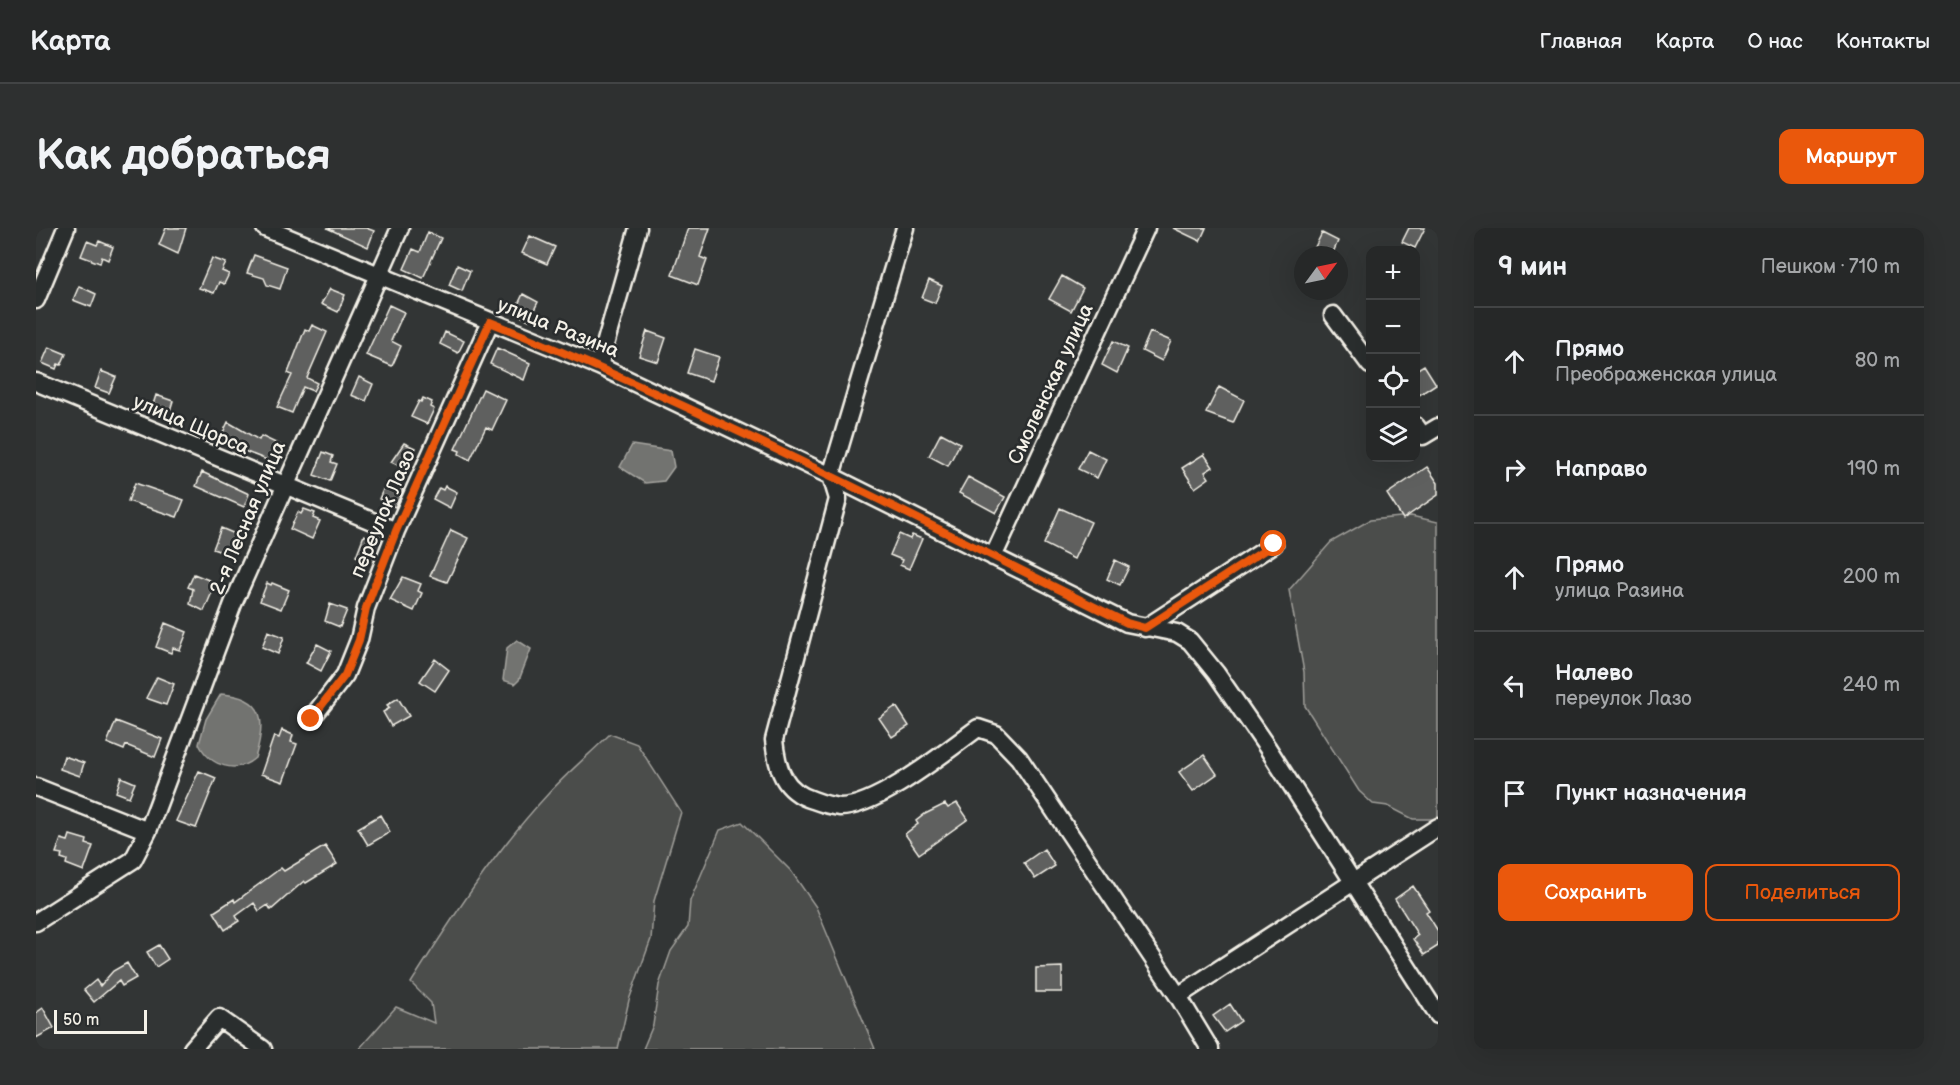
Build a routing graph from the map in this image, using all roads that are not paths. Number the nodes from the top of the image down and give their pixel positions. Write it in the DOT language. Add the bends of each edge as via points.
graph roads {
  1 [pos="66,228"];
  2 [pos="266,228"];
  3 [pos="400,228"];
  4 [pos="638,228"];
  5 [pos="905,228"];
  6 [pos="1146,228"];
  7 [pos="380,276"];
  8 [pos="36,300"];
  9 [pos="1333,315"];
  10 [pos="490,322"];
  11 [pos="1366,358"];
  12 [pos="599,366"];
  13 [pos="36,382"];
  14 [pos="1438,427"];
  15 [pos="1420,431"];
  16 [pos="831,476"];
  17 [pos="284,487"];
  18 [pos="396,531"];
  19 [pos="1274,544"];
  20 [pos="993,557"];
  21 [pos="1145,628"];
  22 [pos="311,719"];
  23 [pos="36,787"];
  24 [pos="1438,827"];
  25 [pos="148,831"];
  26 [pos="1355,883"];
  27 [pos="36,922"];
  28 [pos="1178,996"];
  29 [pos="1438,1015"];
  30 [pos="192,1049"];
  31 [pos="263,1049"];
  32 [pos="1210,1049"];
  1 -- 8 [label="street"];
  2 -- 7 [label="street, улица Разина"];
  3 -- 7 [label="street, 2-я Лесная улица"];
  4 -- 12 [label="street"];
  5 -- 16 [label="street"];
  6 -- 20 [label="street, Смоленская улица"];
  7 -- 10 [label="street, улица Разина"];
  7 -- 17 [label="street, 2-я Лесная улица"];
  9 -- 11 [label="street"];
  10 -- 12 [label="street, улица Разина"];
  10 -- 18 [label="street, переулок Лазо"];
  12 -- 16 [label="street, улица Разина"];
  13 -- 17 [label="street, улица Щорса"];
  14 -- 15 [label="street" via="1424,436"];
  16 -- 20 [label="street, улица Разина"];
  16 -- 28 [label="street" via="838,499 774,740 777,767 787,782 799,796 839,807 856,805 876,798 978,728 996,735 1019,758"];
  17 -- 18 [label="street, улица Щорса"];
  17 -- 25 [label="street, 2-я Лесная улица" via="233,604"];
  18 -- 22 [label="street, переулок Лазо" via="345,675"];
  19 -- 21 [label="street"];
  20 -- 21 [label="street, улица Разина" via="1127,623"];
  21 -- 26 [label="street, улица Разина" via="1177,633 1190,641 1267,747"];
  23 -- 25 [label="street"];
  24 -- 26 [label="street"];
  25 -- 27 [label="street, 2-я Лесная улица" via="133,860"];
  26 -- 28 [label="street"];
  26 -- 29 [label="street, улица Разина"];
  28 -- 32 [label="street"];
  30 -- 31 [label="street" via="219,1018"];
}
